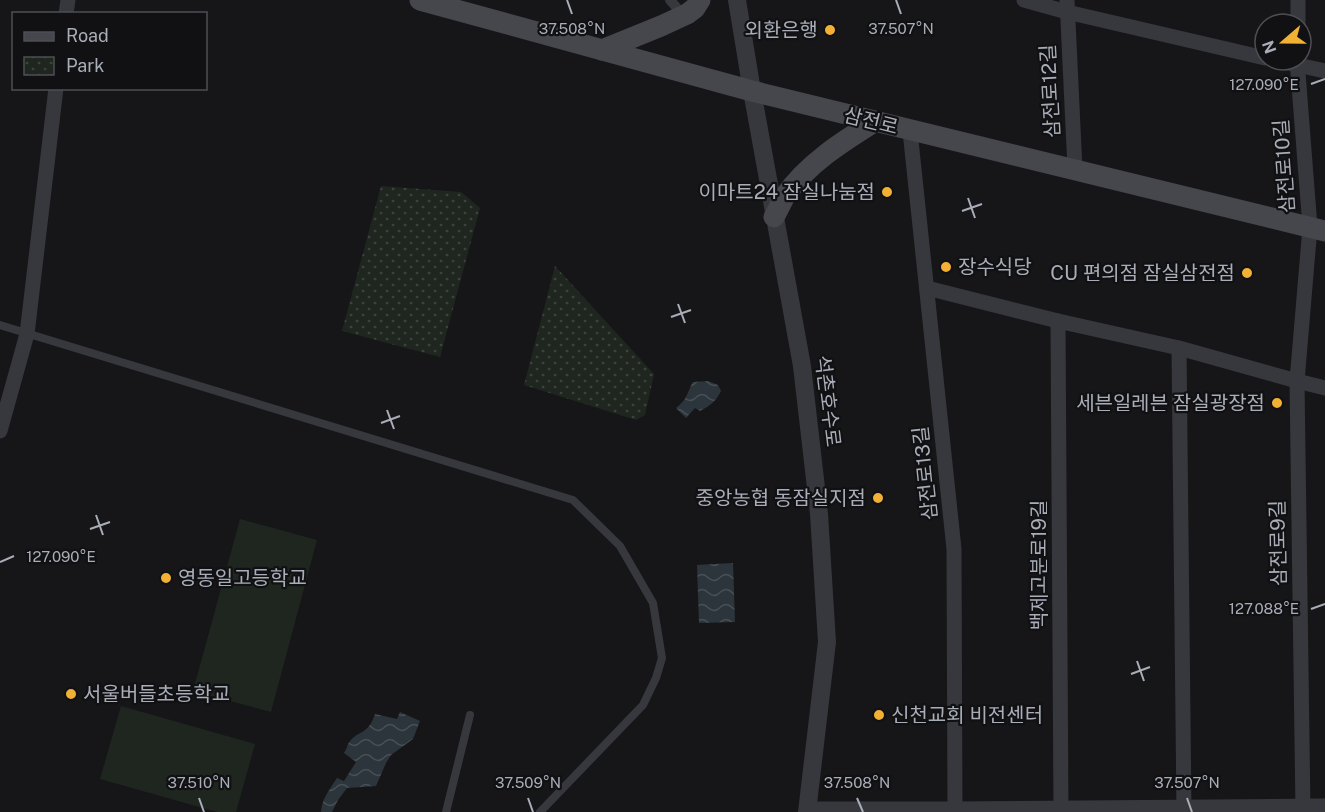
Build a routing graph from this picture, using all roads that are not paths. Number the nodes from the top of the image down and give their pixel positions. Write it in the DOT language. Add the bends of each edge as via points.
graph roads {
  1 [pos="420,0"];
  2 [pos="700,0"];
  3 [pos="736,0"];
  4 [pos="1024,0"];
  5 [pos="1067,6"];
  6 [pos="602,50"];
  7 [pos="1253,55"];
  8 [pos="1298,72"];
  9 [pos="56,90"];
  10 [pos="752,91"];
  11 [pos="874,122"];
  12 [pos="910,131"];
  13 [pos="1075,169"];
  14 [pos="774,217"];
  15 [pos="1317,229"];
  16 [pos="927,288"];
  17 [pos="1058,321"];
  18 [pos="0,325"];
  19 [pos="27,334"];
  20 [pos="1179,348"];
  21 [pos="1297,381"];
  22 [pos="1325,388"];
  23 [pos="0,430"];
  24 [pos="470,715"];
  25 [pos="1325,806"];
  26 [pos="1303,809"];
  27 [pos="807,810"];
  28 [pos="1062,810"];
  29 [pos="1184,810"];
  30 [pos="955,811"];
  31 [pos="446,812"];
  32 [pos="540,812"];
  1 -- 6 [label="main road, 삼전로"];
  2 -- 6 [label="main road" via="687,14"];
  3 -- 10 [label="street, 석촌호수로"];
  4 -- 5 [label="street"];
  5 -- 7 [label="street"];
  5 -- 13 [label="street, 삼전로12길"];
  6 -- 10 [label="main road, 삼전로"];
  8 -- 15 [label="street, 삼전로10길"];
  9 -- 19 [label="street"];
  10 -- 11 [label="main road, 삼전로"];
  10 -- 14 [label="street, 석촌호수로"];
  11 -- 12 [label="main road, 삼전로"];
  11 -- 14 [label="main road" via="814,164 786,196"];
  12 -- 13 [label="main road, 삼전로"];
  12 -- 16 [label="street, 삼전로13길"];
  13 -- 15 [label="main road, 삼전로"];
  14 -- 27 [label="street, 석촌호수로" via="802,366 819,514 827,642"];
  15 -- 21 [label="street, 삼전로9길"];
  16 -- 17 [label="street"];
  16 -- 30 [label="street, 삼전로13길" via="954,549"];
  17 -- 20 [label="street"];
  17 -- 28 [label="street, 백제고분로19길"];
  18 -- 19 [label="lane"];
  19 -- 23 [label="street"];
  19 -- 32 [label="lane" via="573,500 620,546 653,603 662,658 643,705"];
  20 -- 21 [label="street"];
  20 -- 29 [label="street"];
  21 -- 22 [label="street"];
  21 -- 26 [label="street, 삼전로9길"];
  24 -- 31 [label="lane"];
  25 -- 26 [label="street"];
  26 -- 29 [label="street"];
  27 -- 30 [label="street"];
  28 -- 29 [label="street"];
  28 -- 30 [label="street"];
}
